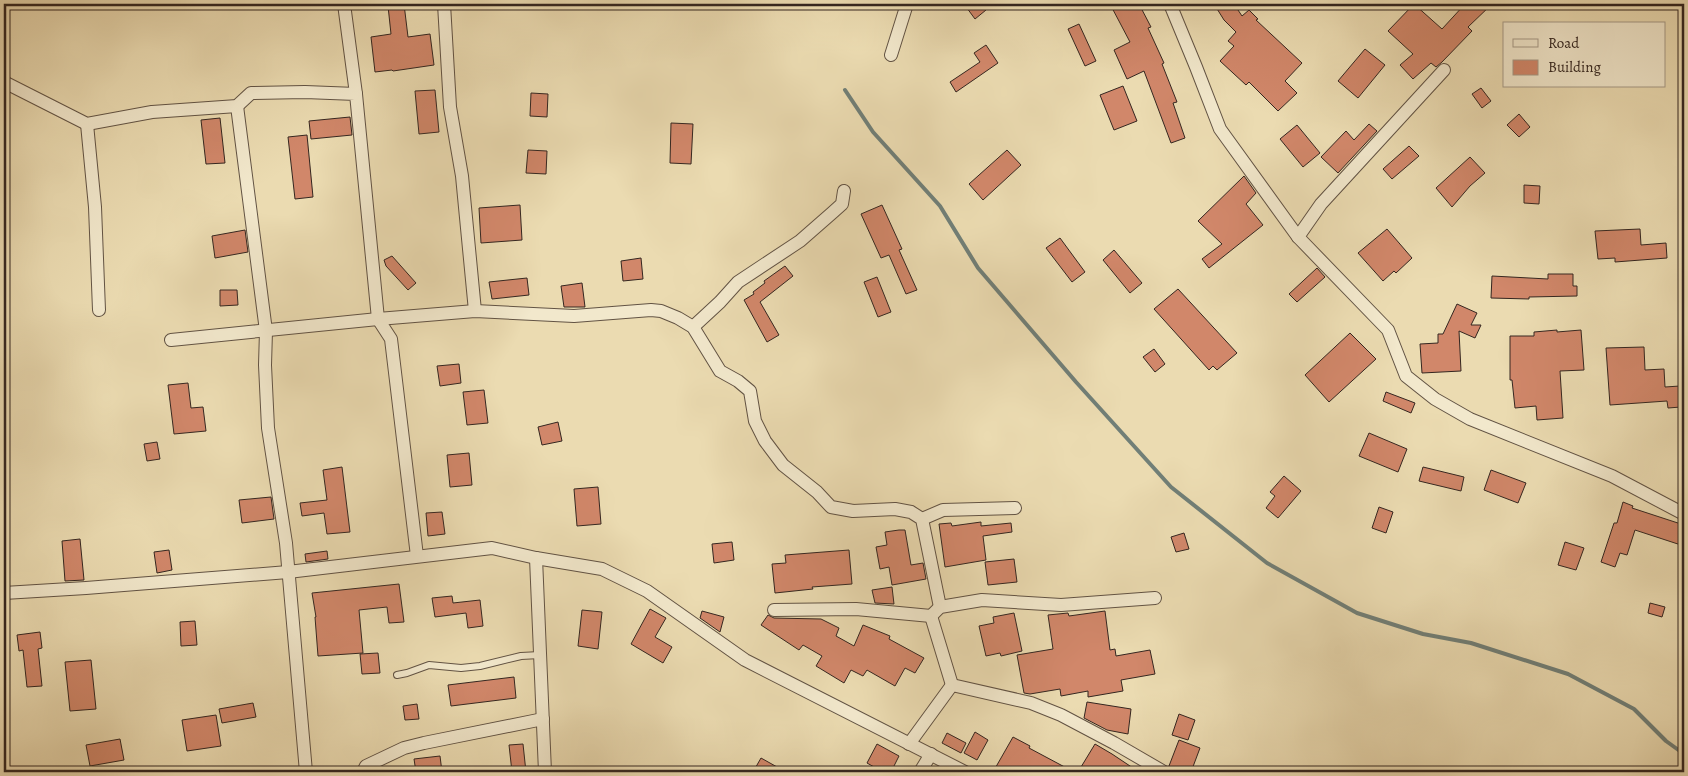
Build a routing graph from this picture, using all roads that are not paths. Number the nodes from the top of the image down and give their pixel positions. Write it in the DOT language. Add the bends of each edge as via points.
graph roads {
  1 [pos="344,4"];
  2 [pos="444,4"];
  3 [pos="907,4"];
  4 [pos="1170,4"];
  5 [pos="891,55"];
  6 [pos="1444,70"];
  7 [pos="4,82"];
  8 [pos="356,94"];
  9 [pos="237,106"];
  10 [pos="86,124"];
  11 [pos="844,191"];
  12 [pos="1298,237"];
  13 [pos="99,310"];
  14 [pos="475,312"];
  15 [pos="378,319"];
  16 [pos="693,327"];
  17 [pos="266,331"];
  18 [pos="170,340"];
  19 [pos="1015,508"];
  20 [pos="1684,514"];
  21 [pos="922,519"];
  22 [pos="417,556"];
  23 [pos="536,558"];
  24 [pos="288,572"];
  25 [pos="4,593"];
  26 [pos="1155,598"];
  27 [pos="774,610"];
  28 [pos="936,611"];
  29 [pos="540,655"];
  30 [pos="398,675"];
  31 [pos="952,685"];
  32 [pos="543,719"];
  33 [pos="909,744"];
  34 [pos="931,754"];
  35 [pos="306,772"];
  36 [pos="363,772"];
  37 [pos="545,772"];
  38 [pos="920,772"];
  39 [pos="965,772"];
  40 [pos="1164,772"];
  1 -- 8 [label="street"];
  2 -- 14 [label="street" via="450,107 462,176"];
  3 -- 5 [label="street"];
  4 -- 12 [label="street" via="1220,129"];
  6 -- 12 [label="street" via="1321,204"];
  7 -- 10 [label="street"];
  8 -- 9 [label="street" via="251,93"];
  8 -- 15 [label="street"];
  9 -- 10 [label="street" via="152,112"];
  9 -- 17 [label="street"];
  10 -- 13 [label="street" via="95,207"];
  11 -- 16 [label="street" via="842,204 800,241 738,282"];
  12 -- 20 [label="street" via="1388,330 1406,376 1435,400 1470,419 1612,476"];
  14 -- 15 [label="street"];
  14 -- 16 [label="street" via="574,316 651,310 661,311"];
  15 -- 17 [label="street"];
  15 -- 22 [label="street" via="391,339"];
  16 -- 21 [label="street" via="720,371 750,391 755,421 782,465 817,492 831,508 853,512 895,509 911,512"];
  17 -- 18 [label="street"];
  17 -- 24 [label="street" via="268,428"];
  19 -- 21 [label="street" via="943,510"];
  21 -- 28 [label="street"];
  22 -- 23 [label="street" via="492,548"];
  22 -- 24 [label="street"];
  23 -- 29 [label="street"];
  23 -- 33 [label="street" via="602,570 647,591 745,660"];
  24 -- 25 [label="street"];
  24 -- 35 [label="street"];
  26 -- 28 [label="street" via="1061,605 982,600"];
  27 -- 28 [label="street"];
  28 -- 31 [label="street"];
  29 -- 30 [label="lane" via="462,668 429,665"];
  29 -- 32 [label="street"];
  31 -- 33 [label="street"];
  31 -- 40 [label="street" via="1031,703 1062,715"];
  32 -- 36 [label="street" via="404,748 366,766"];
  32 -- 37 [label="street"];
  33 -- 34 [label="street"];
  34 -- 38 [label="street"];
  34 -- 39 [label="street"];
}
